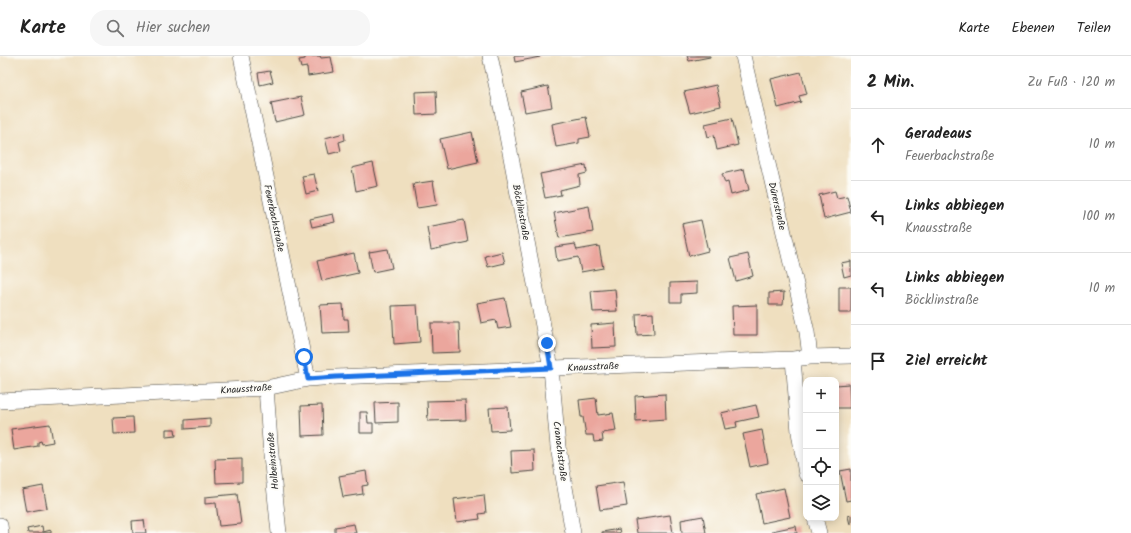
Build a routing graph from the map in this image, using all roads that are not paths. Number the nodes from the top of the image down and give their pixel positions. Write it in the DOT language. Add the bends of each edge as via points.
graph roads {
  1 [pos="241,56"];
  2 [pos="490,56"];
  3 [pos="743,56"];
  4 [pos="851,356"];
  5 [pos="810,357"];
  6 [pos="793,360"];
  7 [pos="551,368"];
  8 [pos="308,379"];
  9 [pos="266,388"];
  10 [pos="0,401"];
  11 [pos="803,456"];
  12 [pos="816,521"];
  13 [pos="0,525"];
  14 [pos="1,533"];
  15 [pos="279,533"];
  16 [pos="573,533"];
  17 [pos="819,533"];
  1 -- 8 [label="street, Feuerbachstraße"];
  2 -- 7 [label="street, Böcklinstraße"];
  3 -- 5 [label="street, Dürerstraße" via="807,332"];
  4 -- 5 [label="street, Knausstraße"];
  5 -- 6 [label="street, Knausstraße"];
  6 -- 7 [label="street, Knausstraße"];
  6 -- 11 [label="street"];
  7 -- 8 [label="street, Knausstraße"];
  7 -- 16 [label="street, Cranachstraße" via="558,447"];
  8 -- 9 [label="street, Knausstraße"];
  9 -- 10 [label="street, Knausstraße"];
  9 -- 15 [label="street, Holbeinstraße"];
  12 -- 17 [label="street"];
  13 -- 14 [label="street"];
}
